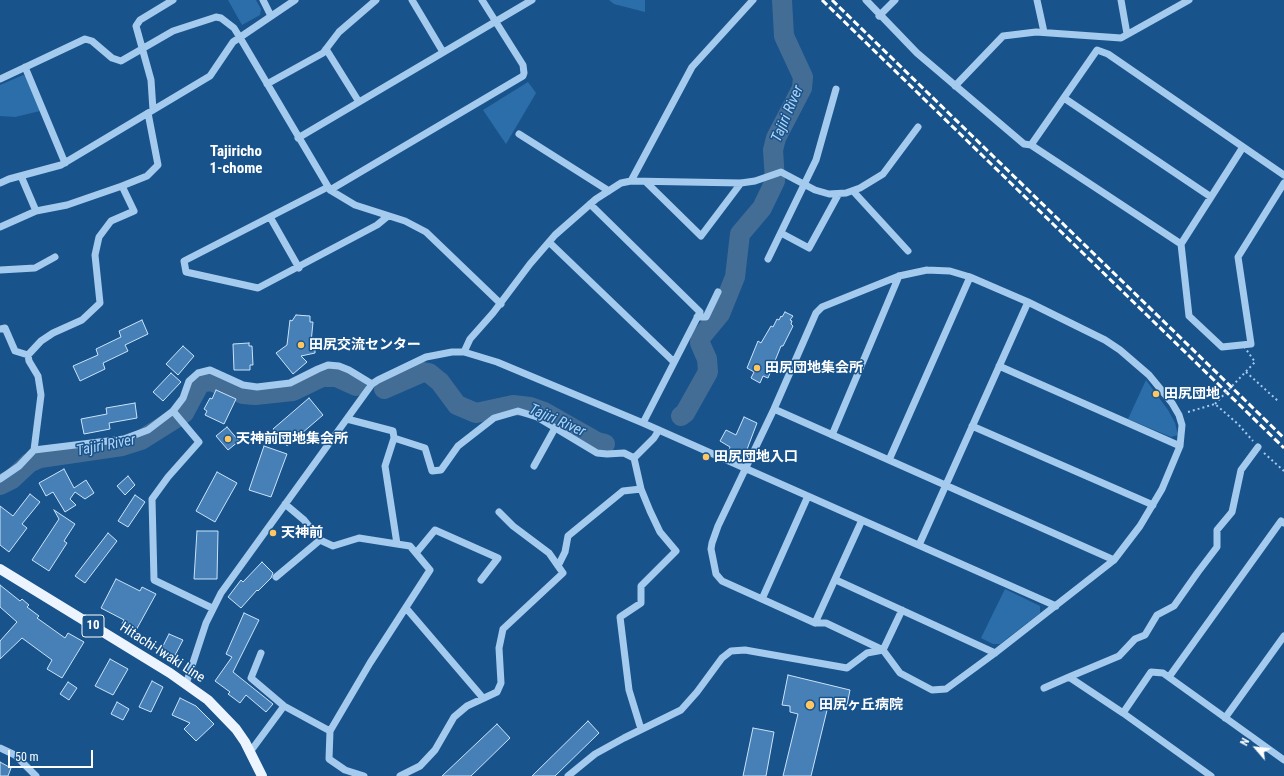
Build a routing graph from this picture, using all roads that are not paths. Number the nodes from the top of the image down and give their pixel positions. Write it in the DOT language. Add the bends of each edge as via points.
graph roads {
  1 [pos="173,0"];
  2 [pos="263,0"];
  3 [pos="295,0"];
  4 [pos="376,0"];
  5 [pos="412,0"];
  6 [pos="482,0"];
  7 [pos="532,0"];
  8 [pos="753,0"];
  9 [pos="866,0"];
  10 [pos="895,0"];
  11 [pos="1037,0"];
  12 [pos="1121,0"];
  13 [pos="1189,0"];
  14 [pos="270,16"];
  15 [pos="879,16"];
  16 [pos="495,22"];
  17 [pos="1044,32"];
  18 [pos="1127,34"];
  19 [pos="239,36"];
  20 [pos="326,49"];
  21 [pos="141,50"];
  22 [pos="443,52"];
  23 [pos="25,67"];
  24 [pos="0,80"];
  25 [pos="267,84"];
  26 [pos="955,86"];
  27 [pos="836,89"];
  28 [pos="1064,98"];
  29 [pos="359,102"];
  30 [pos="151,112"];
  31 [pos="918,128"];
  32 [pos="519,134"];
  33 [pos="298,138"];
  34 [pos="1032,145"];
  35 [pos="1243,147"];
  36 [pos="65,162"];
  37 [pos="1284,175"];
  38 [pos="21,176"];
  39 [pos="631,181"];
  40 [pos="646,182"];
  41 [pos="0,183"];
  42 [pos="1284,183"];
  43 [pos="742,184"];
  44 [pos="805,184"];
  45 [pos="122,186"];
  46 [pos="329,188"];
  47 [pos="609,190"];
  48 [pos="853,191"];
  49 [pos="838,195"];
  50 [pos="1211,197"];
  51 [pos="590,204"];
  52 [pos="36,211"];
  53 [pos="388,216"];
  54 [pos="270,217"];
  55 [pos="0,226"];
  56 [pos="781,233"];
  57 [pos="549,242"];
  58 [pos="1181,244"];
  59 [pos="908,251"];
  60 [pos="55,257"];
  61 [pos="768,259"];
  62 [pos="299,268"];
  63 [pos="0,270"];
  64 [pos="900,276"];
  65 [pos="970,277"];
  66 [pos="718,292"];
  67 [pos="1028,302"];
  68 [pos="501,304"];
  69 [pos="696,317"];
  70 [pos="0,329"];
  71 [pos="464,352"];
  72 [pos="28,355"];
  73 [pos="674,362"];
  74 [pos="999,366"];
  75 [pos="372,384"];
  76 [pos="774,409"];
  77 [pos="177,416"];
  78 [pos="347,419"];
  79 [pos="643,423"];
  80 [pos="972,426"];
  81 [pos="555,428"];
  82 [pos="659,430"];
  83 [pos="832,435"];
  84 [pos="394,438"];
  85 [pos="1180,446"];
  86 [pos="1258,447"];
  87 [pos="34,450"];
  88 [pos="634,458"];
  89 [pos="889,460"];
  90 [pos="534,466"];
  91 [pos="746,468"];
  92 [pos="0,479"];
  93 [pos="946,485"];
  94 [pos="641,489"];
  95 [pos="808,496"];
  96 [pos="285,504"];
  97 [pos="1154,505"];
  98 [pos="499,512"];
  99 [pos="862,520"];
  100 [pos="1284,523"];
  101 [pos="320,540"];
  102 [pos="397,544"];
  103 [pos="919,544"];
  104 [pos="416,553"];
  105 [pos="1114,560"];
  106 [pos="558,566"];
  107 [pos="0,569"];
  108 [pos="276,577"];
  109 [pos="481,580"];
  110 [pos="836,580"];
  111 [pos="762,599"];
  112 [pos="1056,606"];
  113 [pos="212,608"];
  114 [pos="406,608"];
  115 [pos="902,610"];
  116 [pos="814,623"];
  117 [pos="1284,636"];
  118 [pos="883,650"];
  119 [pos="261,653"];
  120 [pos="995,653"];
  121 [pos="1069,677"];
  122 [pos="1169,677"];
  123 [pos="186,684"];
  124 [pos="1044,688"];
  125 [pos="483,698"];
  126 [pos="284,706"];
  127 [pos="1122,713"];
  128 [pos="1225,718"];
  129 [pos="641,729"];
  130 [pos="330,731"];
  131 [pos="0,748"];
  132 [pos="250,752"];
  133 [pos="1284,760"];
  134 [pos="36,776"];
  135 [pos="262,776"];
  136 [pos="365,776"];
  137 [pos="400,776"];
  138 [pos="568,776"];
  139 [pos="1211,776"];
  1 -- 21 [label="street" via="137,23 136,30"];
  2 -- 14 [label="street"];
  3 -- 14 [label="street"];
  4 -- 20 [label="street" via="339,32"];
  5 -- 22 [label="street"];
  6 -- 16 [label="street"];
  7 -- 16 [label="street"];
  8 -- 39 [label="street" via="692,67"];
  9 -- 15 [label="street"];
  10 -- 15 [label="street"];
  11 -- 17 [label="street"];
  12 -- 18 [label="street"];
  13 -- 18 [label="street"];
  14 -- 19 [label="street"];
  15 -- 26 [label="street"];
  16 -- 22 [label="street"];
  16 -- 46 [label="street" via="523,65 524,73 520,80"];
  17 -- 18 [label="street" via="1121,38"];
  17 -- 26 [label="street" via="1003,36"];
  19 -- 21 [label="street" via="234,28 216,17 173,31"];
  19 -- 25 [label="street"];
  19 -- 30 [label="street" via="210,76"];
  20 -- 25 [label="street"];
  20 -- 29 [label="street"];
  21 -- 23 [label="street" via="121,62 116,61 92,41 85,39"];
  21 -- 30 [label="street" via="151,80"];
  22 -- 29 [label="street"];
  23 -- 24 [label="street"];
  23 -- 36 [label="street"];
  25 -- 33 [label="street"];
  26 -- 34 [label="street" via="1024,144"];
  27 -- 44 [label="street" via="816,160"];
  28 -- 34 [label="street"];
  28 -- 35 [label="street" via="1097,50 1108,54"];
  28 -- 50 [label="street"];
  29 -- 33 [label="street"];
  30 -- 36 [label="street"];
  30 -- 45 [label="street" via="158,165 146,176"];
  31 -- 48 [label="street" via="883,174"];
  32 -- 47 [label="street"];
  33 -- 46 [label="street"];
  34 -- 58 [label="street"];
  35 -- 37 [label="street"];
  35 -- 50 [label="street"];
  36 -- 38 [label="street"];
  38 -- 41 [label="street"];
  38 -- 52 [label="street"];
  39 -- 40 [label="street"];
  39 -- 47 [label="street" via="621,182"];
  40 -- 43 [label="street"];
  40 -- 43 [label="street" via="701,236"];
  42 -- 58 [label="street" via="1238,257 1251,344 1222,347 1189,316"];
  43 -- 44 [label="street" via="781,172"];
  44 -- 49 [label="street"];
  44 -- 56 [label="street"];
  45 -- 52 [label="street"];
  45 -- 72 [label="street" via="134,211 111,221 99,237 95,255 100,303 82,320 41,341"];
  46 -- 53 [label="street" via="344,200"];
  46 -- 54 [label="street"];
  47 -- 51 [label="street"];
  48 -- 49 [label="street"];
  48 -- 59 [label="street"];
  49 -- 56 [label="street" via="809,248"];
  50 -- 58 [label="street"];
  51 -- 57 [label="street"];
  51 -- 69 [label="street" via="700,312"];
  52 -- 55 [label="street"];
  53 -- 62 [label="street" via="377,225"];
  53 -- 68 [label="street" via="426,232"];
  54 -- 62 [label="street"];
  54 -- 62 [label="street" via="184,261 186,272 256,288"];
  56 -- 61 [label="street"];
  57 -- 68 [label="street"];
  57 -- 73 [label="street"];
  60 -- 63 [label="street" via="35,268"];
  64 -- 65 [label="street" via="915,271 934,270 950,271"];
  64 -- 76 [label="street" via="818,311"];
  64 -- 83 [label="street"];
  65 -- 67 [label="street"];
  65 -- 89 [label="street"];
  66 -- 69 [label="street" via="706,317"];
  67 -- 74 [label="street"];
  67 -- 85 [label="street" via="1091,332 1120,350 1150,375 1179,414 1182,425"];
  68 -- 71 [label="street" via="470,339"];
  69 -- 73 [label="street"];
  70 -- 72 [label="street" via="5,328 15,352"];
  71 -- 75 [label="street" via="426,357"];
  71 -- 79 [label="street" via="497,362"];
  72 -- 87 [label="street" via="38,376 41,395"];
  73 -- 79 [label="street"];
  74 -- 80 [label="street"];
  74 -- 85 [label="street"];
  75 -- 77 [label="street" via="349,370 328,365 290,383 257,387 243,385 210,370 198,373 189,381"];
  75 -- 78 [label="street"];
  76 -- 83 [label="street"];
  76 -- 91 [label="street"];
  77 -- 87 [label="street" via="124,439"];
  77 -- 113 [label="street" via="199,442 152,499 154,580"];
  78 -- 84 [label="street" via="393,431"];
  78 -- 96 [label="street"];
  79 -- 82 [label="street"];
  80 -- 93 [label="street"];
  80 -- 97 [label="street"];
  81 -- 84 [label="street" via="537,417 518,411 494,418 458,446 441,470 432,471 425,448"];
  81 -- 88 [label="street" via="597,453 624,453"];
  81 -- 90 [label="street"];
  82 -- 88 [label="street"];
  82 -- 91 [label="street"];
  83 -- 89 [label="street"];
  84 -- 102 [label="street" via="385,466"];
  85 -- 97 [label="street"];
  86 -- 121 [label="street" via="1241,470 1232,512 1217,530 1217,547 1174,606 1157,615 1145,635 1135,639 1118,656"];
  87 -- 92 [label="street" via="19,466"];
  88 -- 94 [label="street"];
  89 -- 93 [label="street"];
  91 -- 95 [label="street"];
  91 -- 111 [label="street" via="718,526 711,549 716,574 722,581"];
  93 -- 103 [label="street"];
  93 -- 105 [label="street"];
  94 -- 106 [label="street" via="623,491 568,536 565,552"];
  94 -- 129 [label="street" via="660,532 676,550 641,586 641,603 620,617 629,690"];
  95 -- 99 [label="street"];
  95 -- 111 [label="street"];
  96 -- 101 [label="street" via="304,520"];
  96 -- 113 [label="street"];
  97 -- 105 [label="street" via="1127,546"];
  98 -- 106 [label="street" via="549,553"];
  99 -- 103 [label="street"];
  99 -- 110 [label="street"];
  100 -- 122 [label="street" via="1281,521"];
  101 -- 102 [label="street" via="333,546 359,538"];
  101 -- 108 [label="street"];
  102 -- 104 [label="street" via="410,546"];
  103 -- 112 [label="street"];
  104 -- 109 [label="street" via="435,530 498,558"];
  104 -- 114 [label="street" via="430,570"];
  105 -- 112 [label="street"];
  106 -- 125 [label="street" via="562,573 503,629 499,648 501,683 497,692"];
  107 -- 123 [label="main road, Hitachi-Iwaki Line / 10"];
  110 -- 115 [label="street"];
  110 -- 116 [label="street"];
  111 -- 116 [label="street"];
  112 -- 120 [label="street"];
  113 -- 123 [label="street"];
  114 -- 125 [label="street"];
  114 -- 130 [label="street"];
  115 -- 118 [label="street"];
  115 -- 120 [label="street"];
  116 -- 118 [label="street" via="826,623"];
  117 -- 128 [label="street"];
  118 -- 120 [label="street" via="900,673 932,690 946,689"];
  118 -- 129 [label="street" via="867,653 851,666 844,668 745,650 731,651 722,658 681,710"];
  119 -- 126 [label="street" via="251,678"];
  121 -- 124 [label="street"];
  121 -- 127 [label="street"];
  122 -- 127 [label="street" via="1163,673 1151,672"];
  122 -- 128 [label="street"];
  123 -- 132 [label="main road, Hitachi-Iwaki Line / 10" via="226,717"];
  125 -- 137 [label="street" via="467,706 454,717 435,750 420,766"];
  126 -- 130 [label="street"];
  126 -- 132 [label="street"];
  127 -- 139 [label="street"];
  128 -- 133 [label="street"];
  129 -- 138 [label="street" via="595,754"];
  130 -- 136 [label="street" via="329,759 345,770"];
  131 -- 134 [label="street" via="14,755"];
  132 -- 135 [label="main road, Hitachi-Iwaki Line / 10"];
}
